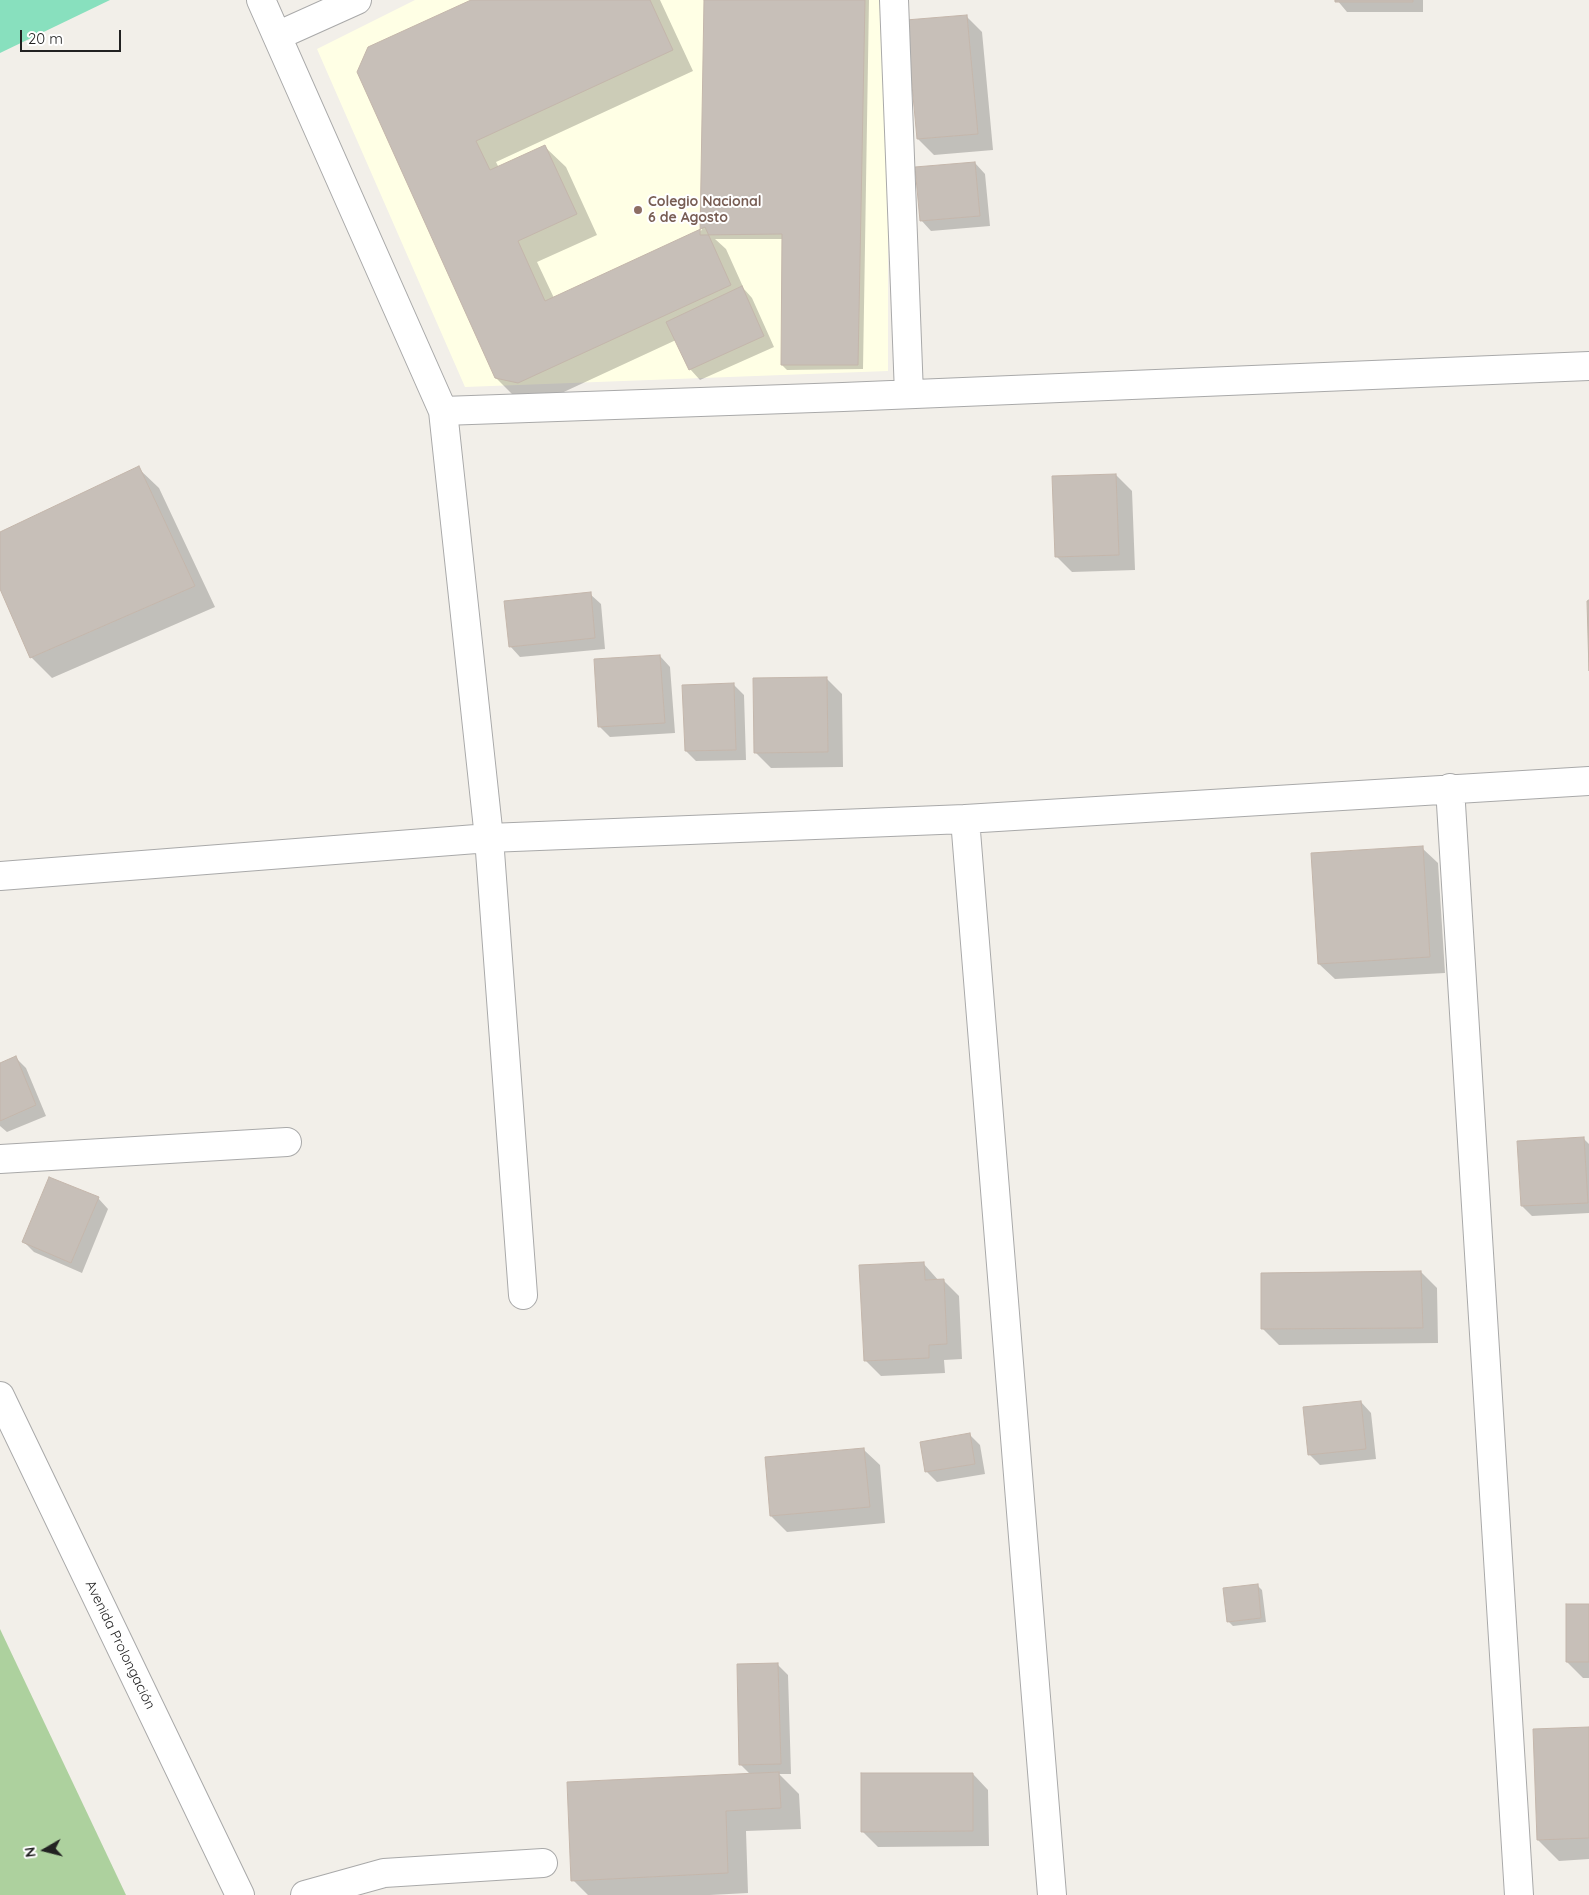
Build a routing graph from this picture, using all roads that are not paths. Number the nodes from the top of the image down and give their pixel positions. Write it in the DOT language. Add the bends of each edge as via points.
graph roads {
  1 [pos="261,0"];
  2 [pos="357,0"];
  3 [pos="894,0"];
  4 [pos="277,36"];
  5 [pos="1589,366"];
  6 [pos="909,394"];
  7 [pos="443,411"];
  8 [pos="1589,780"];
  9 [pos="1450,788"];
  10 [pos="965,819"];
  11 [pos="489,838"];
  12 [pos="0,876"];
  13 [pos="287,1142"];
  14 [pos="0,1159"];
  15 [pos="523,1295"];
  16 [pos="0,1396"];
  17 [pos="543,1863"];
  18 [pos="240,1895"];
  19 [pos="305,1895"];
  20 [pos="1052,1895"];
  21 [pos="1519,1895"];
  1 -- 4 [label="street"];
  2 -- 4 [label="street"];
  3 -- 6 [label="street"];
  4 -- 7 [label="street"];
  5 -- 6 [label="street"];
  6 -- 7 [label="street"];
  7 -- 11 [label="street"];
  8 -- 9 [label="street"];
  9 -- 10 [label="street"];
  9 -- 21 [label="street"];
  10 -- 11 [label="street"];
  10 -- 20 [label="street"];
  11 -- 12 [label="street"];
  11 -- 15 [label="street"];
  13 -- 14 [label="street"];
  16 -- 18 [label="street, Avenida Prolongación"];
  17 -- 19 [label="street" via="384,1873"];
}
